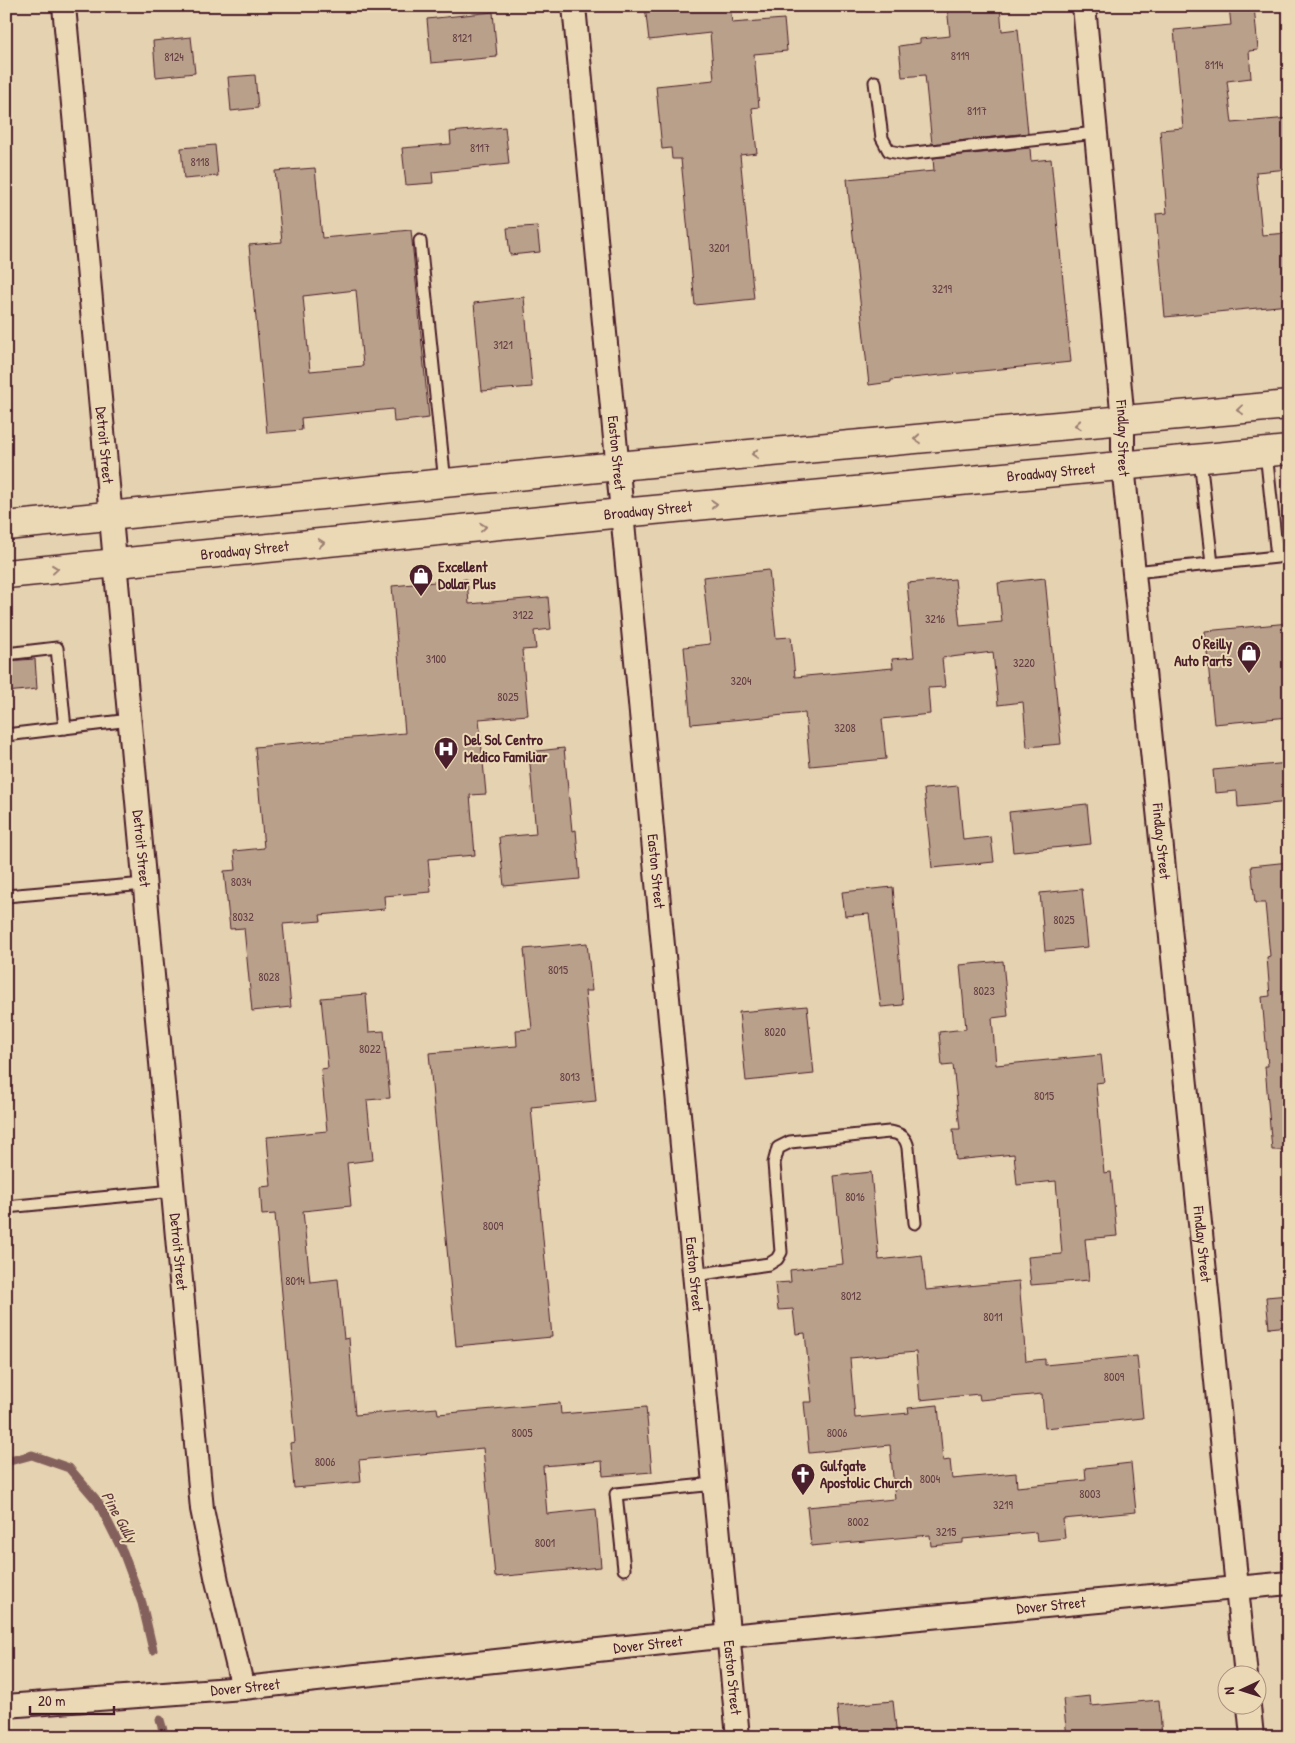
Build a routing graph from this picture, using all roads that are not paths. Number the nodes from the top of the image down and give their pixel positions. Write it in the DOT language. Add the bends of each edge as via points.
graph roads {
  1 [pos="64,6"];
  2 [pos="574,6"];
  3 [pos="1084,6"];
  4 [pos="875,82"];
  5 [pos="1096,133"];
  6 [pos="420,241"];
  7 [pos="1289,405"];
  8 [pos="1123,421"];
  9 [pos="1278,451"];
  10 [pos="1200,458"];
  11 [pos="1123,465"];
  12 [pos="618,466"];
  13 [pos="445,483"];
  14 [pos="622,512"];
  15 [pos="112,516"];
  16 [pos="6,526"];
  17 [pos="116,564"];
  18 [pos="1212,564"];
  19 [pos="1134,572"];
  20 [pos="6,574"];
  21 [pos="6,654"];
  22 [pos="130,720"];
  23 [pos="65,728"];
  24 [pos="6,735"];
  25 [pos="145,884"];
  26 [pos="6,896"];
  27 [pos="173,1191"];
  28 [pos="6,1207"];
  29 [pos="914,1223"];
  30 [pos="695,1276"];
  31 [pos="714,1484"];
  32 [pos="624,1569"];
  33 [pos="1289,1582"];
  34 [pos="1239,1587"];
  35 [pos="729,1636"];
  36 [pos="1245,1666"];
  37 [pos="243,1688"];
  38 [pos="6,1706"];
  39 [pos="1250,1716"];
  40 [pos="738,1737"];
  41 [pos="1252,1737"];
  1 -- 15 [label="street, Detroit Street"];
  2 -- 12 [label="street, Easton Street"];
  3 -- 5 [label="street, Findlay Street"];
  4 -- 5 [label="lane" via="882,138 889,151 915,153"];
  5 -- 8 [label="street, Findlay Street"];
  6 -- 13 [label="lane"];
  7 -- 8 [label="main road, one-way"];
  8 -- 11 [label="street, Findlay Street"];
  8 -- 12 [label="main road, one-way"];
  9 -- 10 [label="main road, Broadway Street"];
  9 -- 18 [label="lane" via="1277,557"];
  10 -- 11 [label="main road, Broadway Street"];
  10 -- 18 [label="lane"];
  14 -- 11 [label="main road, Broadway Street, one-way"];
  11 -- 19 [label="street, Findlay Street"];
  12 -- 13 [label="main road"];
  12 -- 14 [label="street, Easton Street"];
  13 -- 15 [label="main road"];
  17 -- 14 [label="main road, Broadway Street, one-way"];
  14 -- 30 [label="street, Easton Street"];
  15 -- 16 [label="main road"];
  15 -- 17 [label="street, Detroit Street"];
  20 -- 17 [label="main road, Broadway Street, one-way"];
  17 -- 22 [label="street, Detroit Street"];
  18 -- 19 [label="lane"];
  19 -- 34 [label="street, Findlay Street"];
  21 -- 23 [label="lane" via="57,648"];
  22 -- 23 [label="lane"];
  22 -- 25 [label="street, Detroit Street"];
  23 -- 24 [label="lane"];
  25 -- 26 [label="lane"];
  25 -- 27 [label="street, Detroit Street"];
  27 -- 28 [label="lane"];
  27 -- 37 [label="street, Detroit Street" via="202,1509"];
  29 -- 30 [label="lane" via="908,1148 902,1135 889,1132 790,1142 778,1148 774,1163 782,1252 777,1260"];
  30 -- 31 [label="street, Easton Street"];
  31 -- 32 [label="lane" via="616,1494"];
  31 -- 35 [label="street, Easton Street"];
  33 -- 34 [label="street, Dover Street"];
  34 -- 35 [label="street, Dover Street"];
  34 -- 36 [label="street, Findlay Street"];
  35 -- 37 [label="street, Dover Street"];
  35 -- 40 [label="street, Easton Street"];
  37 -- 38 [label="street, Dover Street"];
  39 -- 41 [label="street"];
}
